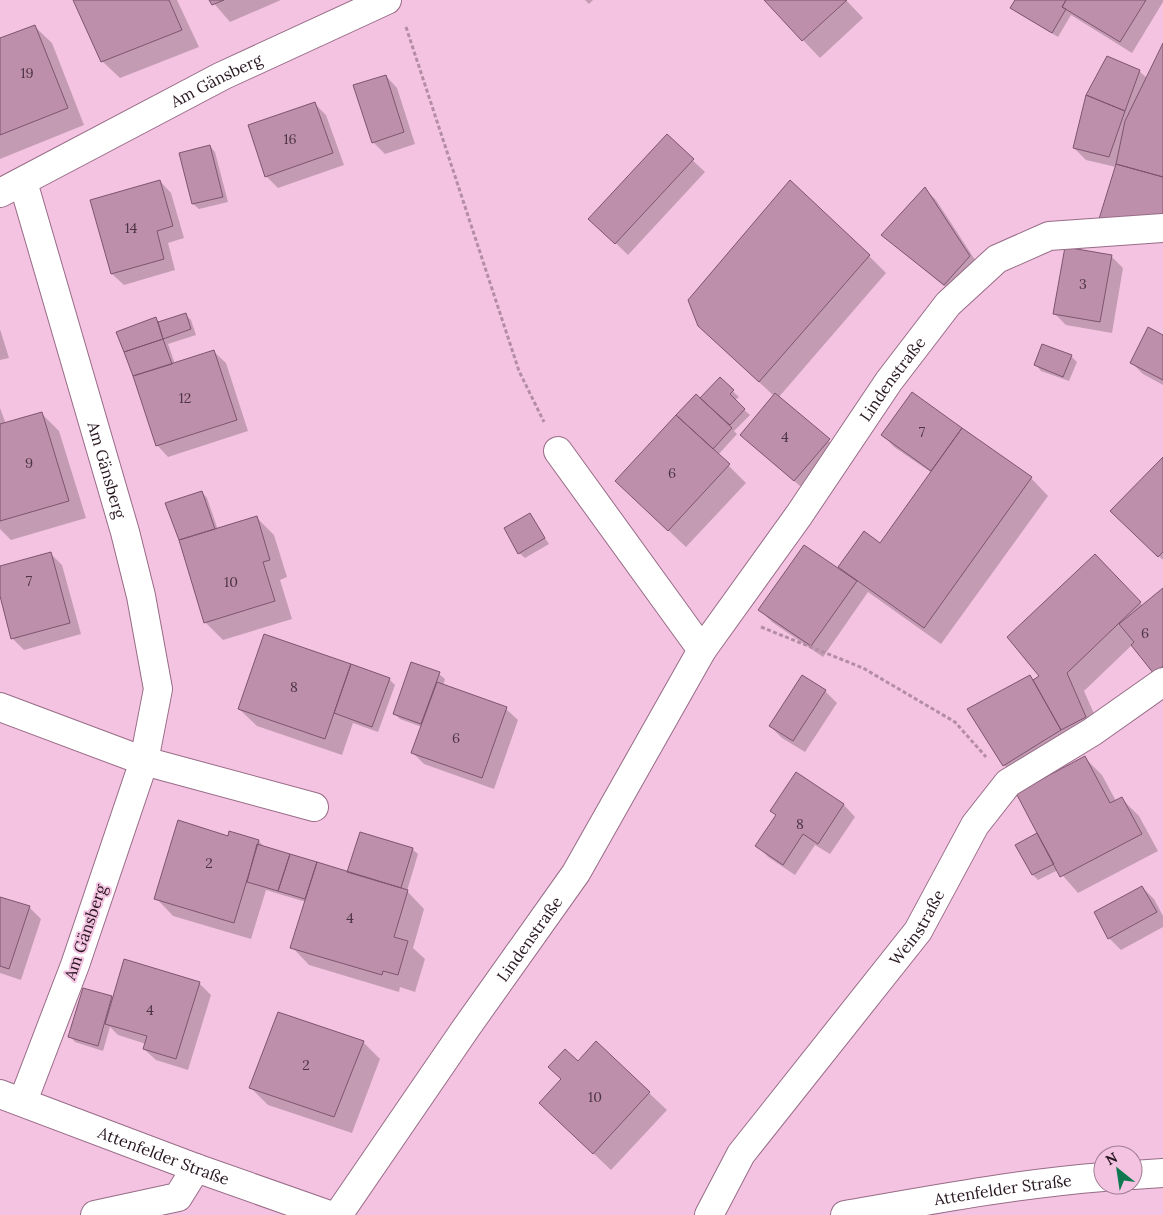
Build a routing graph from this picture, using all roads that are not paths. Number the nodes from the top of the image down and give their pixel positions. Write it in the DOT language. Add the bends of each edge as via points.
graph roads {
  1 [pos="395,9"];
  2 [pos="11,188"];
  3 [pos="1163,228"];
  4 [pos="558,451"];
  5 [pos="702,650"];
  6 [pos="1163,682"];
  7 [pos="0,707"];
  8 [pos="144,761"];
  9 [pos="314,807"];
  10 [pos="11,1098"];
  11 [pos="196,1168"];
  12 [pos="1163,1173"];
  13 [pos="1143,1174"];
  14 [pos="1093,1178"];
  15 [pos="95,1215"];
  16 [pos="329,1215"];
  17 [pos="338,1215"];
  18 [pos="709,1215"];
  19 [pos="845,1215"];
  1 -- 2 [label="street, Am Gänsberg" via="222,76"];
  2 -- 8 [label="street, Am Gänsberg" via="125,532 141,596 158,689"];
  3 -- 5 [label="street, Lindenstraße" via="1049,236 997,258 948,304 889,380 799,516"];
  4 -- 5 [label="street"];
  5 -- 17 [label="street, Lindenstraße" via="576,873"];
  6 -- 18 [label="street, Weinstraße" via="1092,732 1008,783 975,825 918,931 742,1154"];
  7 -- 8 [label="street"];
  8 -- 9 [label="street"];
  8 -- 10 [label="street, Am Gänsberg" via="75,965"];
  10 -- 11 [label="street, Attenfelder Straße"];
  11 -- 15 [label="street" via="178,1198"];
  11 -- 16 [label="street, Attenfelder Straße"];
  12 -- 13 [label="street"];
  14 -- 19 [label="street, Attenfelder Straße" via="982,1191"];
}
